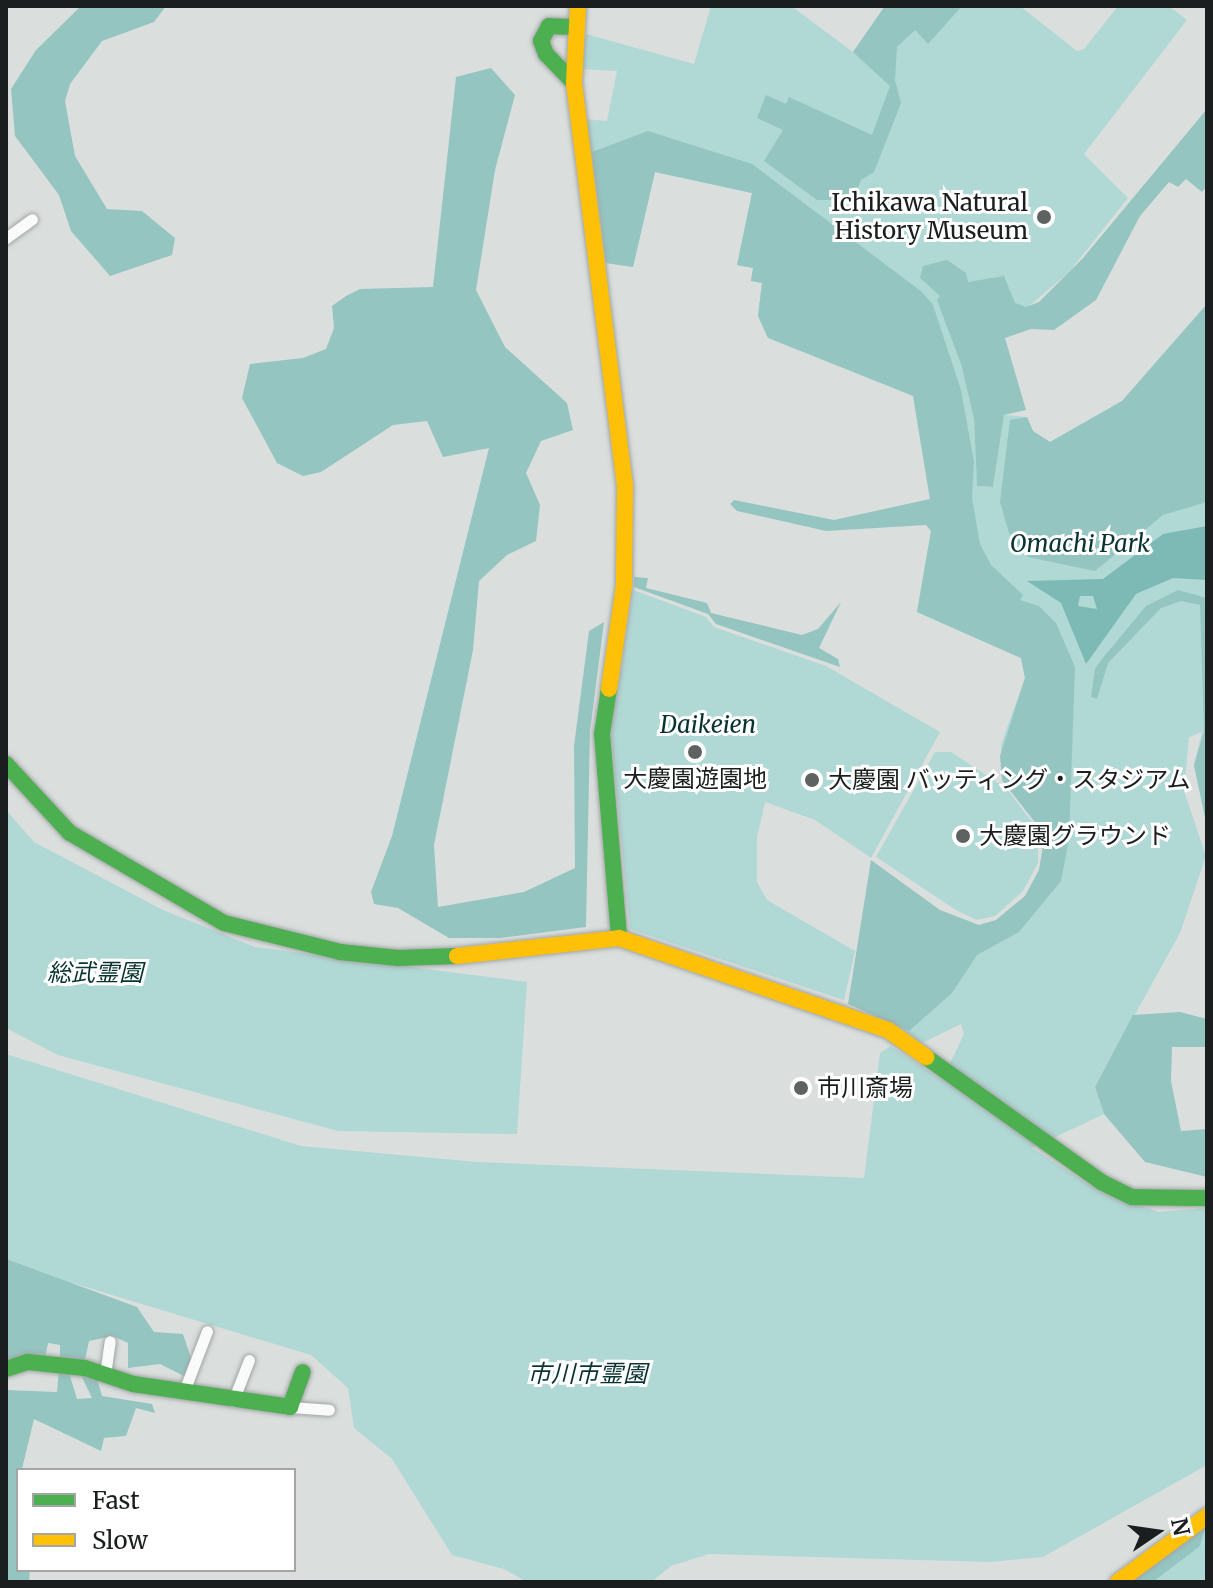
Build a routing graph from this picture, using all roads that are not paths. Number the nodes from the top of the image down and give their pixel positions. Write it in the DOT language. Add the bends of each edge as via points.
graph roads {
  1 [pos="578,6"];
  2 [pos="574,27"];
  3 [pos="574,83"];
  4 [pos="32,219"];
  5 [pos="6,238"];
  6 [pos="6,764"];
  7 [pos="619,938"];
  8 [pos="1207,1198"];
  9 [pos="207,1331"];
  10 [pos="110,1341"];
  11 [pos="249,1360"];
  12 [pos="6,1369"];
  13 [pos="303,1372"];
  14 [pos="105,1375"];
  15 [pos="184,1391"];
  16 [pos="233,1401"];
  17 [pos="290,1407"];
  18 [pos="329,1410"];
  19 [pos="1207,1516"];
  20 [pos="1118,1582"];
  1 -- 2 [label="street"];
  2 -- 3 [label="street"];
  2 -- 3 [label="street" via="549,26 541,41"];
  3 -- 7 [label="street" via="625,484 624,585 602,734"];
  4 -- 5 [label="street"];
  6 -- 7 [label="street" via="70,833 249,932 340,952 398,958 516,953"];
  7 -- 8 [label="street" via="888,1030 1101,1182 1132,1197"];
  9 -- 15 [label="street"];
  10 -- 14 [label="street"];
  11 -- 16 [label="street"];
  12 -- 14 [label="street" via="28,1362"];
  13 -- 17 [label="street"];
  14 -- 15 [label="street"];
  15 -- 16 [label="street"];
  16 -- 17 [label="street"];
  17 -- 18 [label="street"];
  19 -- 20 [label="street"];
}
